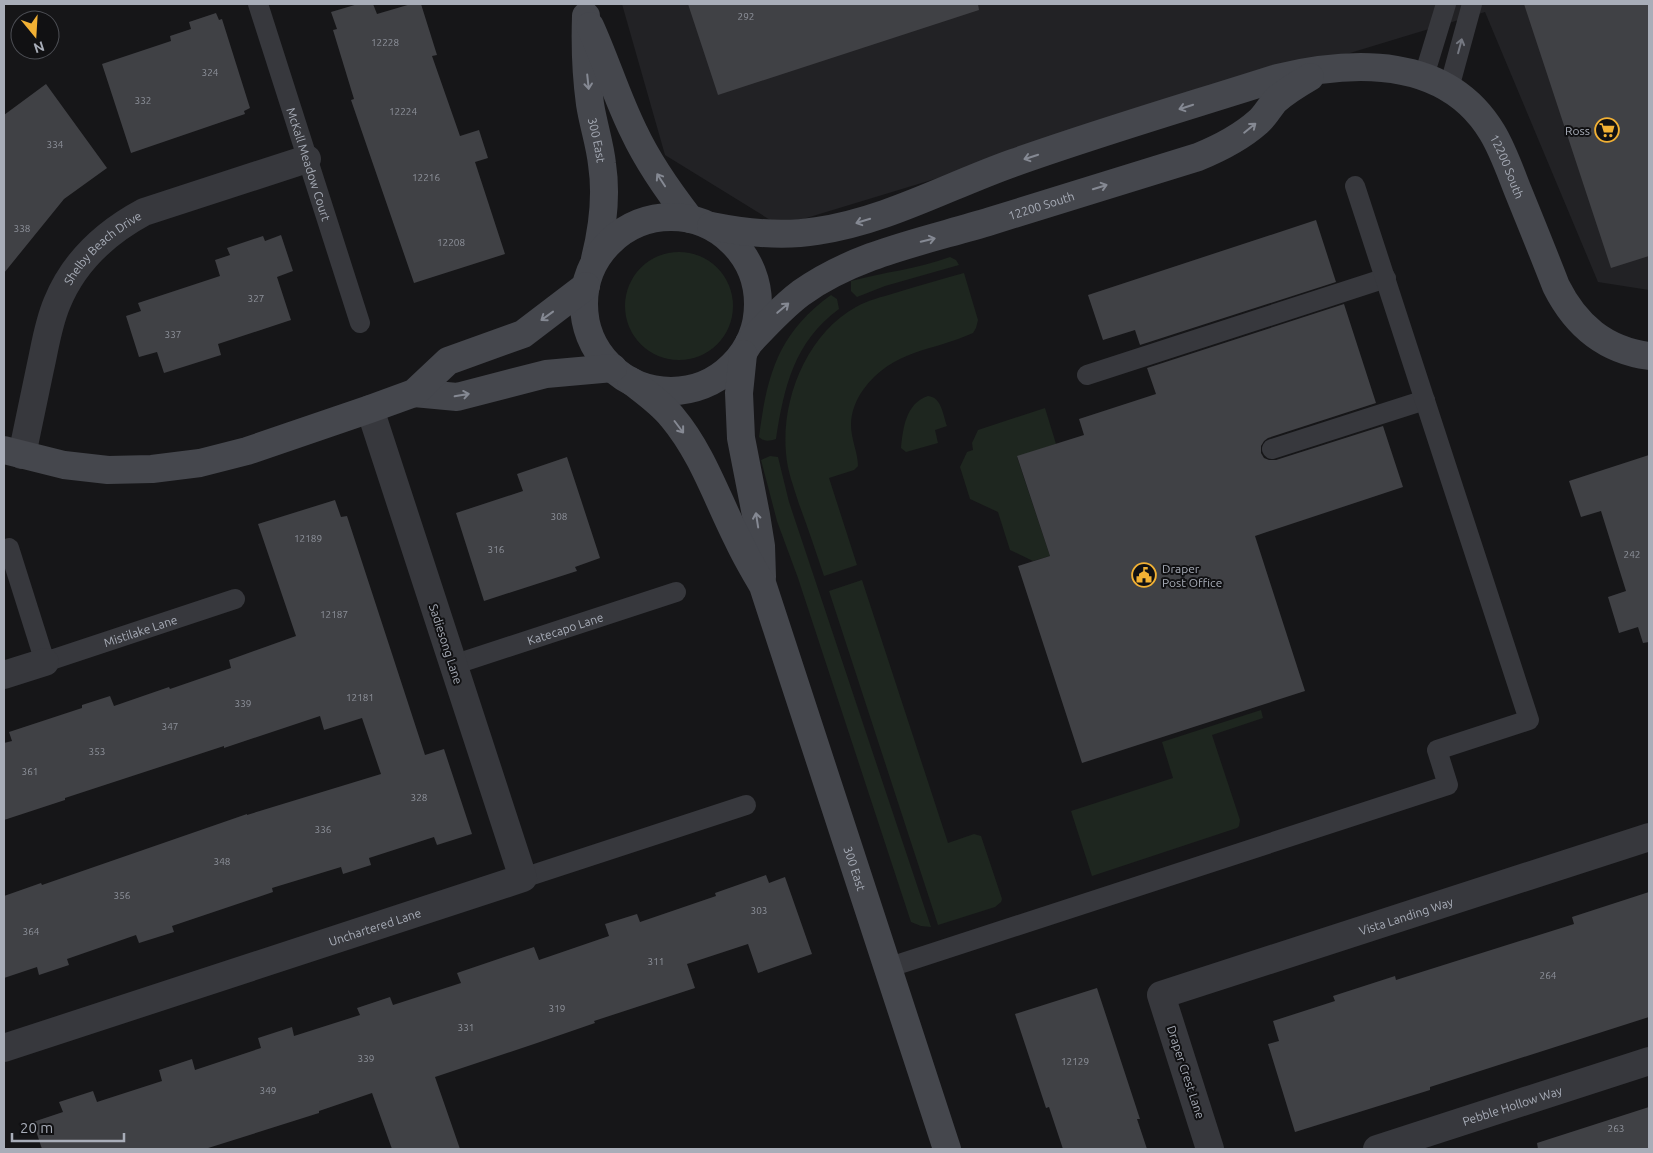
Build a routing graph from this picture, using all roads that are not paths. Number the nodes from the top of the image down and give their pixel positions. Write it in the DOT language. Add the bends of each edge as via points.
graph roads {
  1 [pos="258,4"];
  2 [pos="1446,4"];
  3 [pos="1472,4"];
  4 [pos="584,10"];
  5 [pos="1334,68"];
  6 [pos="1424,76"];
  7 [pos="1449,88"];
  8 [pos="307,159"];
  9 [pos="1355,186"];
  10 [pos="701,223"];
  11 [pos="590,275"];
  12 [pos="1386,278"];
  13 [pos="360,323"];
  14 [pos="746,348"];
  15 [pos="1649,356"];
  16 [pos="622,375"];
  17 [pos="1087,375"];
  18 [pos="414,393"];
  19 [pos="1425,400"];
  20 [pos="370,410"];
  21 [pos="1272,449"];
  22 [pos="13,452"];
  23 [pos="8,548"];
  24 [pos="763,586"];
  25 [pos="676,592"];
  26 [pos="235,599"];
  27 [pos="45,662"];
  28 [pos="453,665"];
  29 [pos="4,675"];
  30 [pos="746,805"];
  31 [pos="1649,837"];
  32 [pos="523,878"];
  33 [pos="887,968"];
  34 [pos="1161,995"];
  35 [pos="4,1048"];
  36 [pos="1649,1061"];
  37 [pos="948,1149"];
  38 [pos="1210,1149"];
  39 [pos="1377,1149"];
  1 -- 8 [label="lane, McKall Meadow Court"];
  2 -- 6 [label="lane"];
  7 -- 3 [label="lane, one-way"];
  10 -- 4 [label="street, 300 East, one-way" via="670,193 652,166 634,132"];
  4 -- 11 [label="street, 300 East, one-way" via="590,105 605,192 604,216"];
  5 -- 6 [label="street, 12200 South" via="1374,68"];
  5 -- 10 [label="street, 12200 South, one-way" via="1277,78 1032,157 851,225 816,232 776,234 744,232"];
  14 -- 5 [label="street, 12200 South, one-way" via="773,317 800,294 850,264 1198,157 1241,136 1292,88"];
  6 -- 7 [label="street, 12200 South"];
  7 -- 15 [label="street, 12200 South" via="1478,112 1492,132 1556,286 1575,318 1602,340"];
  8 -- 13 [label="lane, McKall Meadow Court"];
  8 -- 22 [label="street, Shelby Beach Drive" via="144,212 117,228 88,253 56,304"];
  9 -- 12 [label="lane"];
  10 -- 11 [label="street" via="667,216 645,221 624,231 607,245"];
  10 -- 14 [label="street" via="730,239 745,257 754,277 758,307"];
  11 -- 16 [label="street" via="584,308 588,330 598,351"];
  11 -- 18 [label="street, one-way" via="523,334 448,361"];
  12 -- 17 [label="lane"];
  12 -- 19 [label="lane"];
  14 -- 16 [label="street" via="729,369 712,381 692,388 657,389"];
  24 -- 14 [label="street, 300 East, one-way" via="761,546 741,438 739,393"];
  18 -- 16 [label="street, one-way" via="457,397 546,374"];
  16 -- 24 [label="street, 300 East, one-way" via="671,415 686,436"];
  18 -- 20 [label="street"];
  19 -- 21 [label="lane"];
  19 -- 33 [label="lane" via="1529,720 1437,750 1448,785"];
  20 -- 22 [label="street" via="247,451 200,463 152,469 108,470 64,465"];
  20 -- 28 [label="street, Sadiesong Lane"];
  23 -- 27 [label="lane"];
  24 -- 33 [label="street, 300 East"];
  25 -- 28 [label="lane, Katecapo Lane"];
  26 -- 27 [label="lane, Mistilake Lane"];
  27 -- 29 [label="street, Mistilake Lane"];
  28 -- 32 [label="street, Sadiesong Lane"];
  30 -- 32 [label="lane, Unchartered Lane"];
  31 -- 34 [label="street, Vista Landing Way"];
  32 -- 35 [label="street, Unchartered Lane"];
  33 -- 37 [label="street, 300 East"];
  34 -- 38 [label="street, Draper Crest Lane"];
  36 -- 39 [label="street, Pebble Hollow Way"];
}
